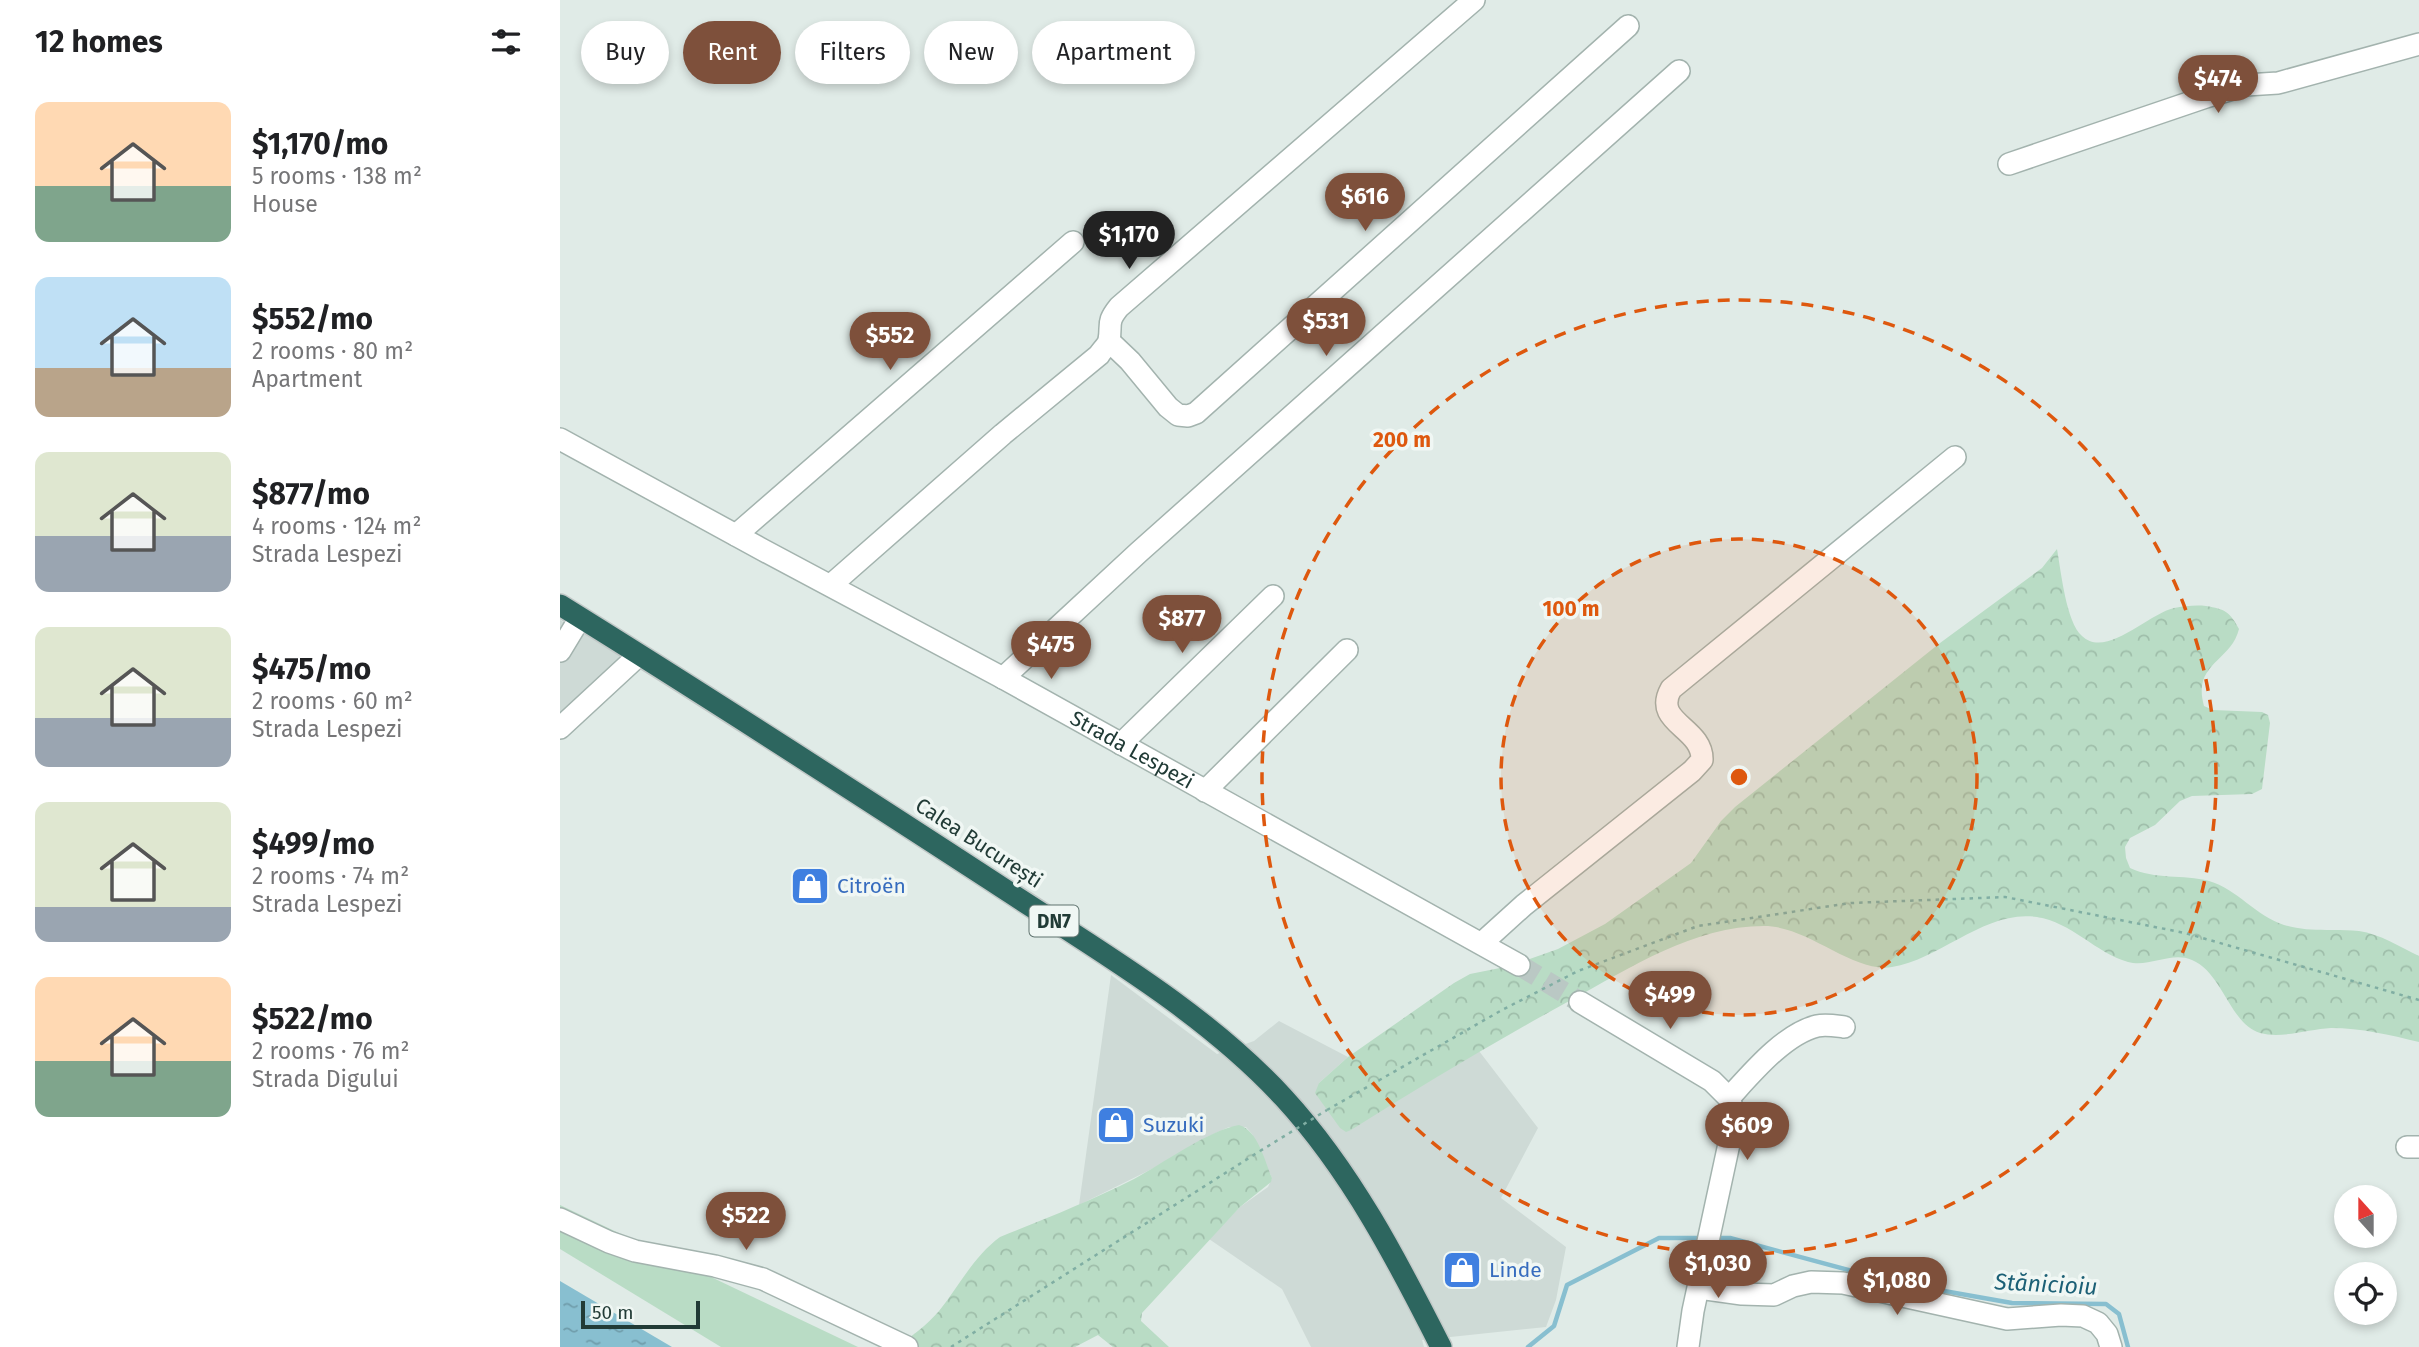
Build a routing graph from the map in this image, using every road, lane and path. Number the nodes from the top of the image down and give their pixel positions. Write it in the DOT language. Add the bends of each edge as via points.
graph roads {
  1 [pos="1474,0"];
  2 [pos="1628,26"];
  3 [pos="2419,44"];
  4 [pos="1679,71"];
  5 [pos="2009,164"];
  6 [pos="1073,242"];
  7 [pos="1109,341"];
  8 [pos="560,439"];
  9 [pos="1955,457"];
  10 [pos="736,535"];
  11 [pos="831,585"];
  12 [pos="1273,596"];
  13 [pos="567,611"];
  14 [pos="1346,650"];
  15 [pos="560,651"];
  16 [pos="639,655"];
  17 [pos="1003,678"];
  18 [pos="560,728"];
  19 [pos="1121,744"];
  20 [pos="1205,791"];
  21 [pos="1482,943"];
  22 [pos="1519,965"];
  23 [pos="2419,1000"];
  24 [pos="1580,1002"];
  25 [pos="1844,1027"];
  26 [pos="1729,1098"];
  27 [pos="560,1219"];
  28 [pos="1699,1288"];
  29 [pos="907,1347"];
  30 [pos="951,1347"];
  31 [pos="1441,1347"];
  32 [pos="1688,1347"];
  33 [pos="2111,1347"];
  1 -- 7 [label="street" via="1119,307 1111,316"];
  2 -- 7 [label="street" via="1196,413 1178,415 1168,407"];
  3 -- 5 [label="street" via="2278,83 2246,85"];
  4 -- 17 [label="street"];
  6 -- 10 [label="street"];
  7 -- 11 [label="street" via="1099,355"];
  8 -- 10 [label="street, Strada Lespezi"];
  9 -- 21 [label="street" via="1671,689 1665,699 1667,709 1699,743 1702,760"];
  10 -- 11 [label="street, Strada Lespezi"];
  11 -- 17 [label="street, Strada Lespezi"];
  12 -- 19 [label="street"];
  13 -- 15 [label="street"];
  13 -- 16 [label="highway, Calea București / DN7"];
  14 -- 20 [label="street"];
  16 -- 18 [label="street"];
  16 -- 31 [label="highway, Calea București / DN7" via="1115,961 1249,1063 1320,1140 1350,1181"];
  17 -- 19 [label="street, Strada Lespezi"];
  19 -- 20 [label="street, Strada Lespezi"];
  20 -- 21 [label="street, Strada Lespezi"];
  21 -- 22 [label="street, Strada Lespezi"];
  23 -- 30 [label="path, bridge" via="2185,933 2005,897 1852,903 1698,926 1578,971 1502,1010 1260,1151"];
  24 -- 26 [label="street" via="1712,1081"];
  25 -- 26 [label="street" via="1820,1026 1785,1044"];
  26 -- 28 [label="street" via="1735,1116"];
  27 -- 29 [label="street" via="635,1251 763,1279"];
  28 -- 32 [label="street"];
  28 -- 33 [label="street" via="1774,1295 1811,1282 1843,1283 2007,1319 2083,1317 2098,1323"];
}
